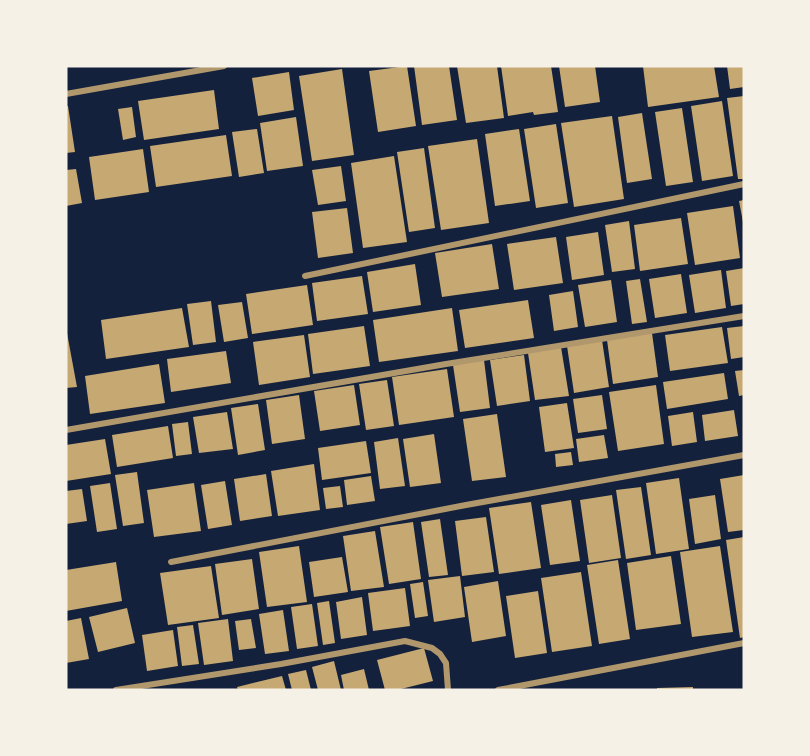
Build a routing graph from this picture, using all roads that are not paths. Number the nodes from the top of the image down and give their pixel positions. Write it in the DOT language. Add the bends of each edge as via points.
graph roads {
  1 [pos="224,66"];
  2 [pos="66,94"];
  3 [pos="744,184"];
  4 [pos="305,276"];
  5 [pos="744,316"];
  6 [pos="66,430"];
  7 [pos="744,455"];
  8 [pos="171,562"];
  9 [pos="744,644"];
  10 [pos="116,690"];
  11 [pos="448,690"];
  12 [pos="498,690"];
  1 -- 2 [label="street"];
  3 -- 4 [label="street"];
  5 -- 6 [label="street"];
  7 -- 8 [label="street"];
  9 -- 12 [label="street"];
  10 -- 11 [label="street" via="405,642 432,648 440,654 446,663"];
}
